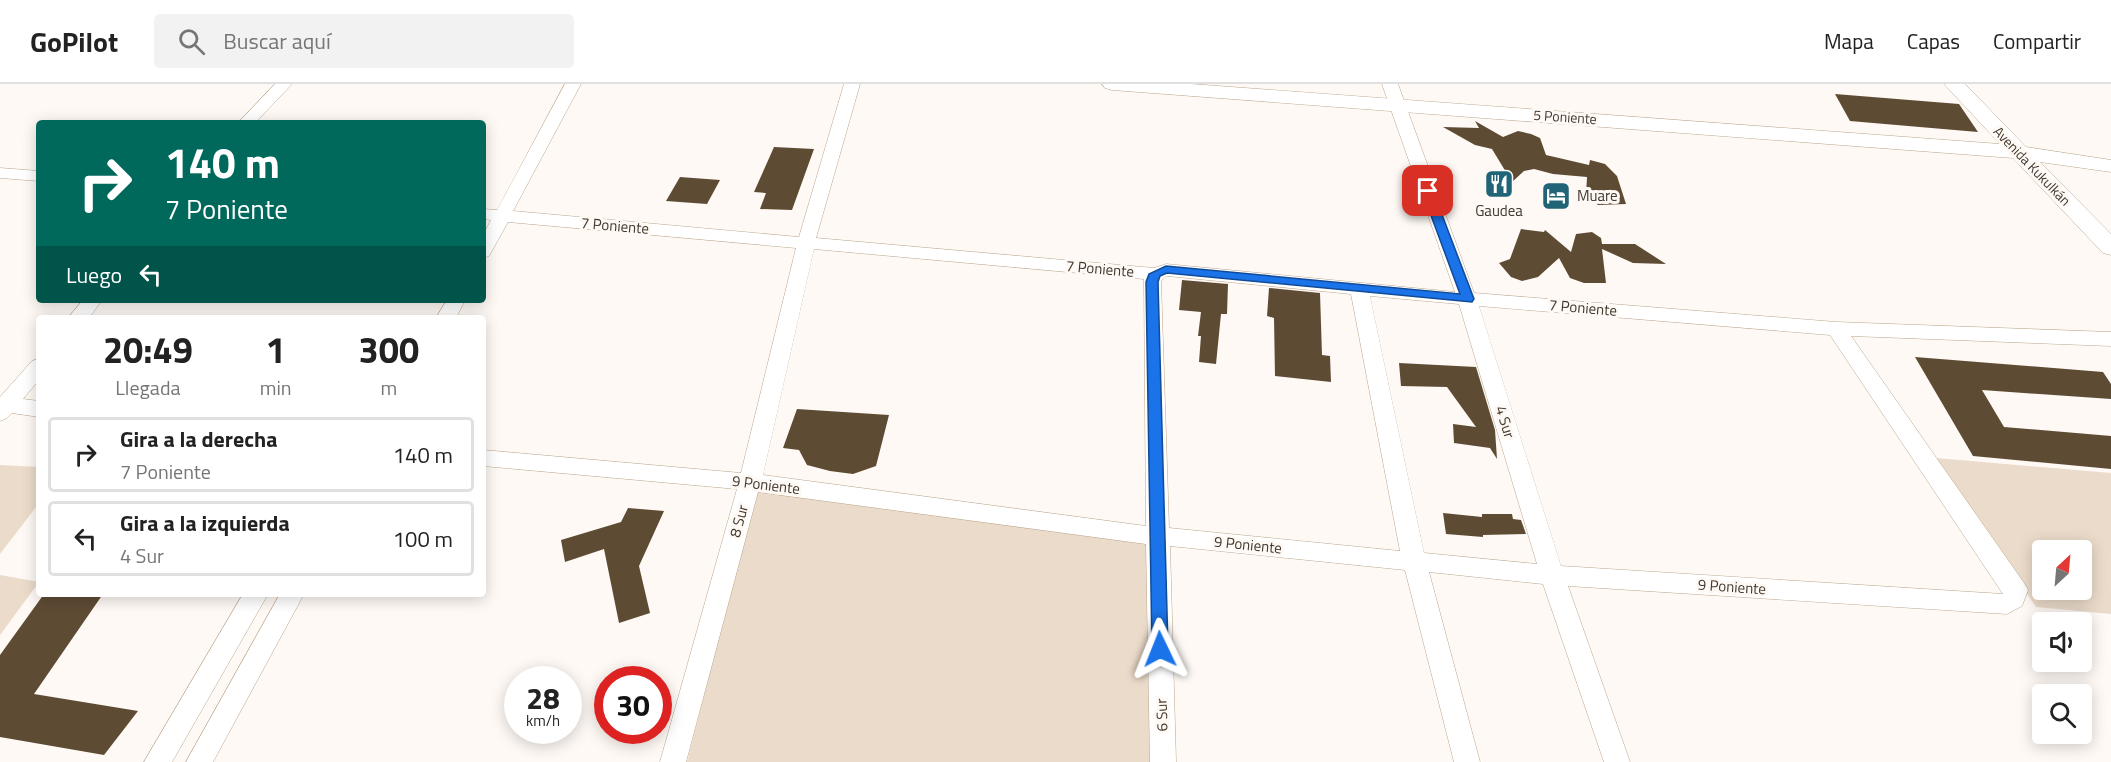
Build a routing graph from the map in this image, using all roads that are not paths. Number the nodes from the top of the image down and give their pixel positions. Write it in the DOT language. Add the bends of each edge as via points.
graph roads {
  1 [pos="284,84"];
  2 [pos="573,84"];
  3 [pos="852,84"];
  4 [pos="1112,84"];
  5 [pos="1390,84"];
  6 [pos="1954,84"];
  7 [pos="1396,105"];
  8 [pos="249,120"];
  9 [pos="2019,152"];
  10 [pos="2111,166"];
  11 [pos="0,173"];
  12 [pos="36,176"];
  13 [pos="486,214"];
  14 [pos="504,216"];
  15 [pos="806,243"];
  16 [pos="486,247"];
  17 [pos="2111,248"];
  18 [pos="1155,274"];
  19 [pos="1359,287"];
  20 [pos="1467,299"];
  21 [pos="90,303"];
  22 [pos="80,315"];
  23 [pos="1836,328"];
  24 [pos="2111,339"];
  25 [pos="36,369"];
  26 [pos="3,407"];
  27 [pos="36,409"];
  28 [pos="486,458"];
  29 [pos="750,482"];
  30 [pos="1156,536"];
  31 [pos="1414,561"];
  32 [pos="1552,575"];
  33 [pos="254,597"];
  34 [pos="290,597"];
  35 [pos="157,762"];
  36 [pos="199,762"];
  37 [pos="673,762"];
  38 [pos="1163,762"];
  39 [pos="1467,762"];
  40 [pos="1617,762"];
  1 -- 8 [label="street"];
  2 -- 14 [label="street"];
  3 -- 15 [label="street, 8 Sur"];
  4 -- 7 [label="street, 5 Poniente"];
  5 -- 7 [label="street, 4 Sur"];
  6 -- 9 [label="street, Avenida Kukulkán"];
  7 -- 9 [label="street, 5 Poniente"];
  7 -- 20 [label="street, 4 Sur"];
  9 -- 10 [label="street, 5 Poniente"];
  9 -- 17 [label="street, Avenida Kukulkán"];
  11 -- 12 [label="street"];
  13 -- 14 [label="street, 7 Poniente"];
  14 -- 15 [label="street, 7 Poniente"];
  14 -- 16 [label="street"];
  15 -- 18 [label="street, 7 Poniente"];
  15 -- 29 [label="street, 8 Sur"];
  18 -- 19 [label="street, 7 Poniente" via="1166,270"];
  18 -- 30 [label="street, 6 Sur" via="1152,282"];
  19 -- 20 [label="street, 7 Poniente"];
  19 -- 31 [label="street"];
  20 -- 23 [label="street, 7 Poniente"];
  20 -- 32 [label="street, 4 Sur"];
  21 -- 22 [label="street"];
  23 -- 24 [label="street, 7 Poniente"];
  23 -- 32 [label="street, 9 Poniente" via="2016,590 2014,599 2007,604"];
  25 -- 26 [label="street"];
  26 -- 27 [label="street"];
  28 -- 29 [label="street, 9 Poniente"];
  29 -- 30 [label="street, 9 Poniente"];
  29 -- 37 [label="street, 8 Sur"];
  30 -- 31 [label="street, 9 Poniente"];
  30 -- 38 [label="street, 6 Sur"];
  31 -- 32 [label="street, 9 Poniente"];
  31 -- 39 [label="street"];
  32 -- 40 [label="street, 4 Sur"];
  33 -- 35 [label="street"];
  34 -- 36 [label="street"];
}
